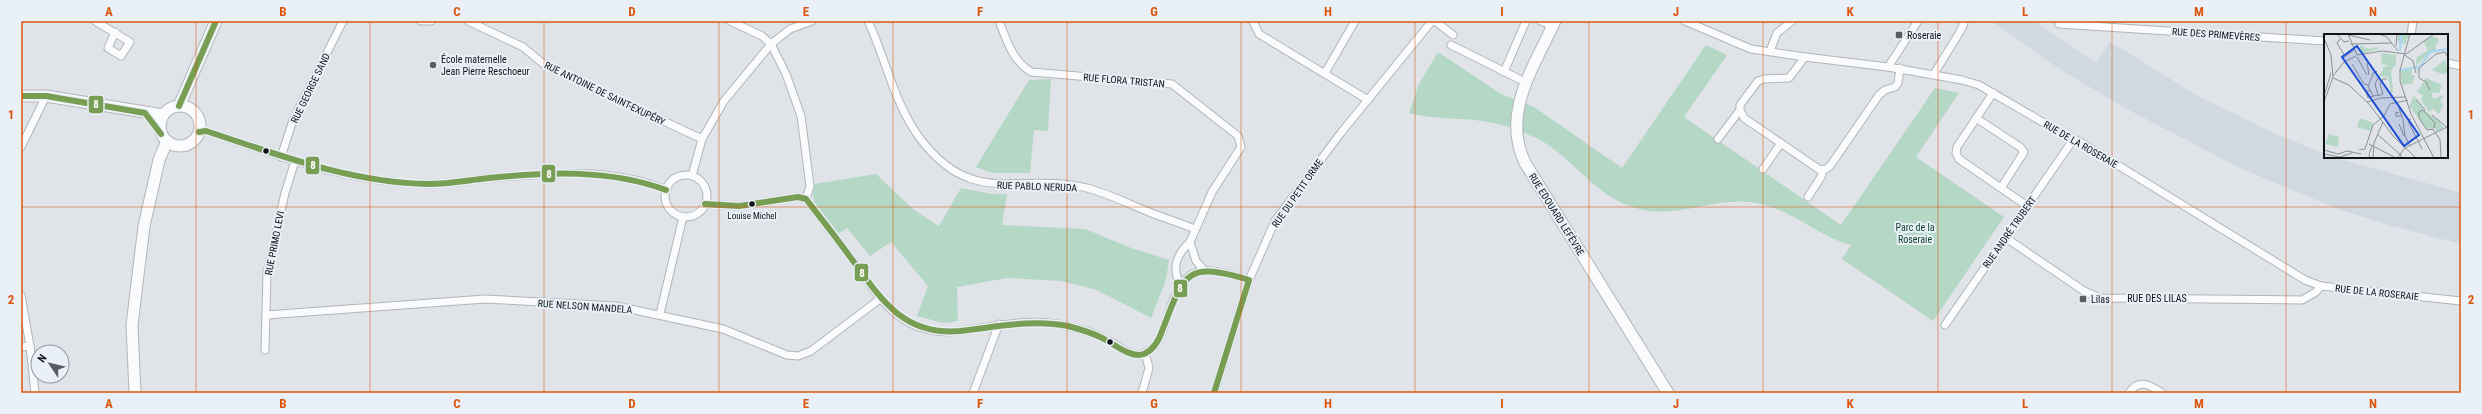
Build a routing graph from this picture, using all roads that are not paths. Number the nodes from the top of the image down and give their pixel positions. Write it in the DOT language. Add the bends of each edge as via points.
graph roads {
  1 [pos="95,21"];
  2 [pos="216,21"];
  3 [pos="343,21"];
  4 [pos="421,21"];
  5 [pos="431,21"];
  6 [pos="468,21"];
  7 [pos="730,21"];
  8 [pos="812,21"];
  9 [pos="868,21"];
  10 [pos="998,21"];
  11 [pos="1253,21"];
  12 [pos="1355,21"];
  13 [pos="1434,21"];
  14 [pos="1526,21"];
  15 [pos="1540,21"];
  16 [pos="1685,21"];
  17 [pos="1792,21"];
  18 [pos="1918,21"];
  19 [pos="1962,21"];
  20 [pos="2413,21"];
  21 [pos="1554,23"];
  22 [pos="2059,23"];
  23 [pos="115,32"];
  24 [pos="2411,34"];
  25 [pos="1453,35"];
  26 [pos="2324,41"];
  27 [pos="771,44"];
  28 [pos="1451,45"];
  29 [pos="1770,51"];
  30 [pos="1805,58"];
  31 [pos="2448,63"];
  32 [pos="2461,66"];
  33 [pos="1888,67"];
  34 [pos="1900,68"];
  35 [pos="1504,72"];
  36 [pos="1325,74"];
  37 [pos="1934,74"];
  38 [pos="1527,83"];
  39 [pos="1993,93"];
  40 [pos="21,96"];
  41 [pos="46,96"];
  42 [pos="1368,100"];
  43 [pos="179,106"];
  44 [pos="1740,110"];
  45 [pos="145,113"];
  46 [pos="163,115"];
  47 [pos="1976,118"];
  48 [pos="199,132"];
  49 [pos="164,137"];
  50 [pos="702,139"];
  51 [pos="1718,139"];
  52 [pos="2073,140"];
  53 [pos="1781,143"];
  54 [pos="21,147"];
  55 [pos="281,157"];
  56 [pos="295,161"];
  57 [pos="1763,169"];
  58 [pos="1823,170"];
  59 [pos="692,176"];
  60 [pos="2001,188"];
  61 [pos="666,190"];
  62 [pos="1808,197"];
  63 [pos="806,199"];
  64 [pos="705,204"];
  65 [pos="2027,206"];
  66 [pos="683,217"];
  67 [pos="1195,228"];
  68 [pos="2006,238"];
  69 [pos="1190,242"];
  70 [pos="1205,271"];
  71 [pos="1249,280"];
  72 [pos="1180,284"];
  73 [pos="2321,286"];
  74 [pos="21,295"];
  75 [pos="880,299"];
  76 [pos="2461,301"];
  77 [pos="660,314"];
  78 [pos="266,315"];
  79 [pos="999,324"];
  80 [pos="1946,325"];
  81 [pos="30,346"];
  82 [pos="21,347"];
  83 [pos="265,350"];
  84 [pos="1145,353"];
  85 [pos="135,393"];
  86 [pos="973,393"];
  87 [pos="1142,393"];
  88 [pos="1214,393"];
  89 [pos="1668,393"];
  90 [pos="2129,393"];
  91 [pos="2162,393"];
  1 -- 23 [label="street"];
  2 -- 43 [label="street"];
  3 -- 55 [label="street, RUE GEORGE SAND" via="293,120"];
  4 -- 5 [label="street"];
  6 -- 50 [label="street, RUE ANTOINE DE SAINT-EXUPÉRY" via="522,47 546,66"];
  7 -- 27 [label="street" via="762,36"];
  8 -- 27 [label="street" via="790,29"];
  9 -- 67 [label="street, RUE PABLO NERUDA" via="909,121 930,149 949,166 973,179 988,183 1047,184 1086,188"];
  10 -- 67 [label="street, RUE FLORA TRISTAN" via="1013,57 1031,72 1172,84 1238,136 1241,147 1212,192"];
  11 -- 36 [label="street" via="1259,34"];
  12 -- 36 [label="street"];
  13 -- 25 [label="street"];
  13 -- 42 [label="street, RUE DU PETIT ORME"];
  14 -- 35 [label="street"];
  15 -- 21 [label="street"];
  16 -- 29 [label="street, RUE DE LA ROSERAIE" via="1730,41"];
  17 -- 29 [label="street" via="1777,33"];
  18 -- 33 [label="street"];
  19 -- 37 [label="street" via="1964,23 1961,30"];
  20 -- 24 [label="street"];
  21 -- 38 [label="street, RUE EDOUARD LEFÈVRE"];
  22 -- 26 [label="street, RUE DES PRIMEVÈRES"];
  27 -- 50 [label="street" via="724,101"];
  27 -- 63 [label="street" via="786,74 801,116 810,186"];
  28 -- 35 [label="street"];
  29 -- 30 [label="street, RUE DE LA ROSERAIE"];
  30 -- 33 [label="street, RUE DE LA ROSERAIE"];
  30 -- 44 [label="street" via="1789,78 1764,78 1758,81 1740,105"];
  31 -- 32 [label="street"];
  33 -- 34 [label="street, RUE DE LA ROSERAIE"];
  34 -- 37 [label="street, RUE DE LA ROSERAIE"];
  34 -- 58 [label="street" via="1895,87 1879,95 1830,166"];
  35 -- 38 [label="street"];
  36 -- 42 [label="street"];
  37 -- 39 [label="street, RUE DE LA ROSERAIE" via="1962,80"];
  38 -- 89 [label="street, RUE EDOUARD LEFÈVRE" via="1516,118 1515,134 1520,152"];
  39 -- 47 [label="street"];
  39 -- 52 [label="street, RUE DE LA ROSERAIE"];
  40 -- 41 [label="street"];
  41 -- 45 [label="street"];
  41 -- 54 [label="street"];
  42 -- 71 [label="street, RUE DU PETIT ORME" via="1275,221"];
  43 -- 46 [label="street" via="173,107"];
  43 -- 48 [label="street" via="186,106 196,114"];
  44 -- 51 [label="street"];
  44 -- 53 [label="street" via="1744,118"];
  45 -- 46 [label="street"];
  45 -- 49 [label="street"];
  46 -- 49 [label="street" via="160,124"];
  47 -- 60 [label="street" via="1957,147 1956,154 1959,159"];
  47 -- 60 [label="street" via="2024,152"];
  48 -- 49 [label="street" via="191,143 185,145 172,145"];
  48 -- 55 [label="street" via="206,131"];
  49 -- 85 [label="street" via="144,226 132,325"];
  50 -- 59 [label="street"];
  52 -- 65 [label="street, RUE ANDRÉ TRUBERT"];
  52 -- 73 [label="street, RUE DE LA ROSERAIE" via="2305,280"];
  53 -- 57 [label="street"];
  53 -- 58 [label="street"];
  55 -- 56 [label="street"];
  56 -- 61 [label="street" via="332,173 388,181 430,184 490,178 590,174 651,184"];
  56 -- 78 [label="street, RUE PRIMO LEVI" via="270,259"];
  58 -- 62 [label="street"];
  59 -- 61 [label="street" via="679,176"];
  59 -- 64 [label="street" via="703,184 707,197"];
  60 -- 65 [label="street"];
  61 -- 66 [label="street" via="667,204 676,214"];
  63 -- 64 [label="street" via="798,197 739,206"];
  63 -- 75 [label="street"];
  64 -- 66 [label="street" via="696,214"];
  65 -- 68 [label="street, RUE ANDRÉ TRUBERT"];
  66 -- 77 [label="street"];
  67 -- 69 [label="street, RUE FLORA TRISTAN"];
  68 -- 73 [label="street, RUE DES LILAS" via="2084,291 2100,298 2302,300"];
  68 -- 80 [label="street, RUE ANDRÉ TRUBERT"];
  69 -- 70 [label="street" via="1196,261"];
  69 -- 72 [label="street, RUE FLORA TRISTAN" via="1176,260 1175,273"];
  70 -- 71 [label="street" via="1228,273"];
  70 -- 72 [label="street" via="1191,275"];
  71 -- 88 [label="street, RUE DU PETIT ORME"];
  72 -- 84 [label="street" via="1160,339"];
  73 -- 76 [label="street, RUE DE LA ROSERAIE"];
  74 -- 81 [label="street"];
  75 -- 77 [label="street, RUE NELSON MANDELA" via="811,351 798,356 787,355 723,329"];
  75 -- 79 [label="street" via="907,322 932,332 958,331"];
  77 -- 78 [label="street, RUE NELSON MANDELA" via="616,306 485,299"];
  78 -- 83 [label="street, RUE PRIMO LEVI"];
  79 -- 84 [label="street" via="1033,321 1067,326 1092,333 1128,352"];
  79 -- 86 [label="street"];
  81 -- 82 [label="street"];
  84 -- 87 [label="street" via="1149,368"];
  90 -- 91 [label="street" via="2139,384 2147,383"];
}
